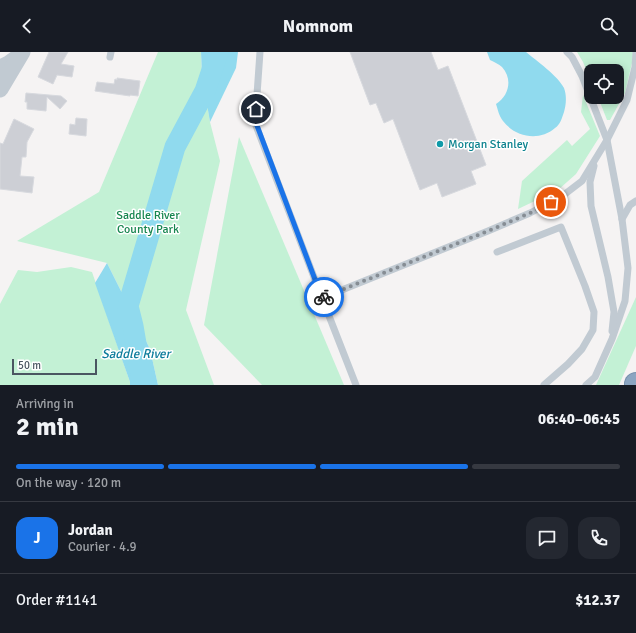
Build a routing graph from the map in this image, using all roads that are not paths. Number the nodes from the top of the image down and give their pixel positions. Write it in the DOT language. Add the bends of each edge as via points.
graph roads {
  1 [pos="22,52"];
  2 [pos="260,52"];
  3 [pos="567,52"];
  4 [pos="636,52"];
  5 [pos="0,66"];
  6 [pos="0,89"];
  7 [pos="607,140"];
  8 [pos="598,155"];
  9 [pos="636,201"];
  10 [pos="622,219"];
  11 [pos="496,252"];
  12 [pos="322,298"];
  13 [pos="612,339"];
  14 [pos="356,385"];
  15 [pos="544,385"];
  16 [pos="586,385"];
  1 -- 5 [label="street"];
  1 -- 6 [label="street"];
  2 -- 12 [label="lane" via="256,123"];
  3 -- 7 [label="lane" via="582,76"];
  4 -- 7 [label="lane" via="627,100"];
  7 -- 8 [label="lane"];
  7 -- 10 [label="lane"];
  8 -- 12 [label="lane" via="582,181 561,197 488,231"];
  8 -- 13 [label="lane" via="590,182 590,206 614,312"];
  9 -- 10 [label="lane" via="630,205"];
  10 -- 13 [label="lane" via="628,268 625,301"];
  11 -- 15 [label="lane" via="561,227 594,312 593,330 582,349"];
  12 -- 14 [label="lane"];
  13 -- 16 [label="lane" via="595,376"];
}
